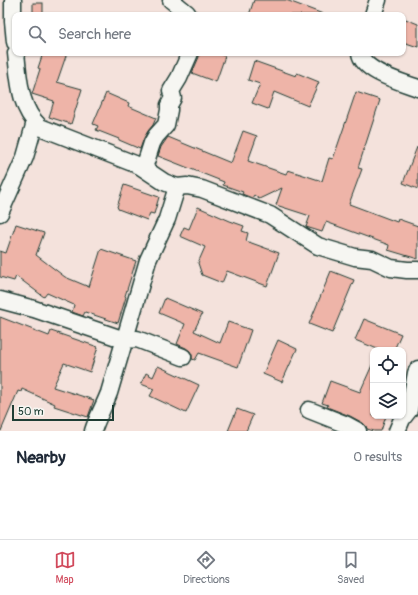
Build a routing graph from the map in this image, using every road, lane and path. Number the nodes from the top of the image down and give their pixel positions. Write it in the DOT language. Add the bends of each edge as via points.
graph roads {
  1 [pos="14,0"];
  2 [pos="171,0"];
  3 [pos="378,0"];
  4 [pos="13,12"];
  5 [pos="186,12"];
  6 [pos="374,12"];
  7 [pos="16,56"];
  8 [pos="189,56"];
  9 [pos="360,56"];
  10 [pos="418,88"];
  11 [pos="35,122"];
  12 [pos="144,168"];
  13 [pos="177,187"];
  14 [pos="0,212"];
  15 [pos="418,270"];
  16 [pos="0,300"];
  17 [pos="125,340"];
  18 [pos="182,357"];
  19 [pos="418,369"];
  20 [pos="309,410"];
  21 [pos="93,431"];
  22 [pos="358,431"];
  23 [pos="397,431"];
  1 -- 4 [label="street"];
  2 -- 5 [label="street"];
  3 -- 6 [label="street"];
  7 -- 11 [label="street" via="20,89 27,110"];
  8 -- 12 [label="street" via="171,91 173,98 169,105 166,125 152,143"];
  9 -- 10 [label="street" via="367,65 382,75"];
  11 -- 12 [label="street" via="40,127"];
  11 -- 14 [label="street" via="25,157"];
  12 -- 13 [label="street" via="164,182"];
  13 -- 15 [label="street" via="202,189 270,215 318,246 355,257 372,259 391,268"];
  13 -- 17 [label="street" via="167,219 148,260"];
  16 -- 17 [label="street"];
  17 -- 18 [label="street" via="137,340"];
  17 -- 21 [label="street" via="109,393"];
  19 -- 23 [label="street" via="409,410"];
  20 -- 22 [label="street"];
}
